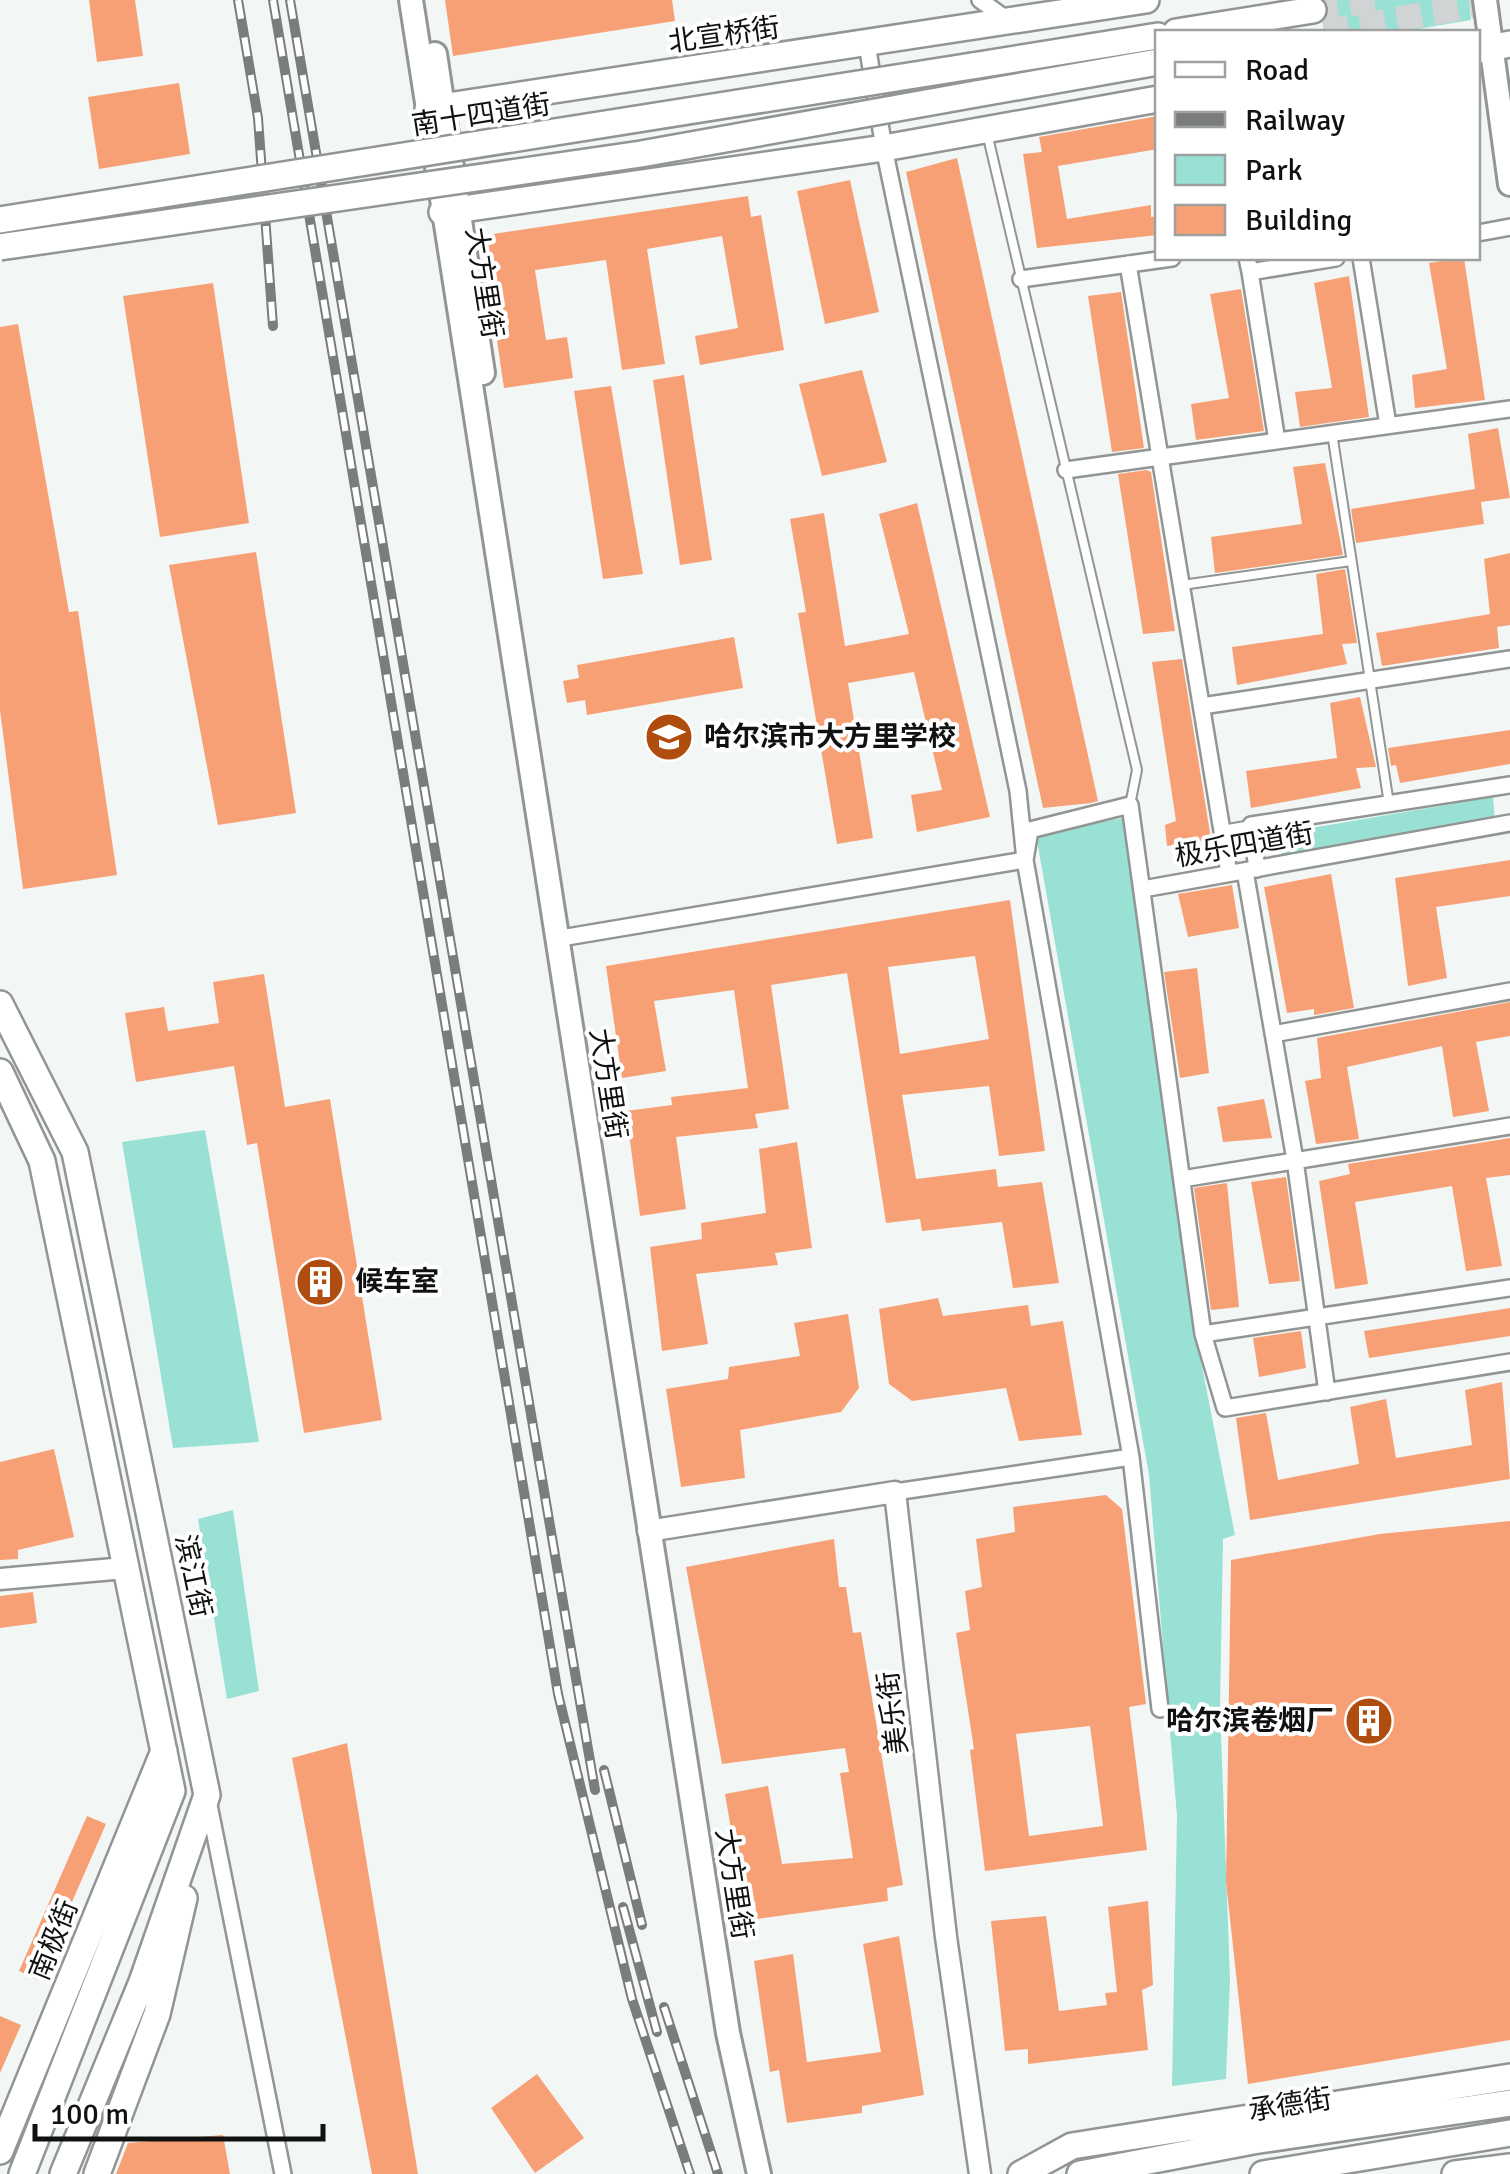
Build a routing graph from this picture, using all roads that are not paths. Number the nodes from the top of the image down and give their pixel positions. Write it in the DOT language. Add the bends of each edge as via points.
graph roads {
  1 [pos="411,0"];
  2 [pos="426,0"];
  3 [pos="980,0"];
  4 [pos="1146,0"];
  5 [pos="1484,0"];
  6 [pos="1313,10"];
  7 [pos="1013,23"];
  8 [pos="1188,30"];
  9 [pos="1155,36"];
  10 [pos="867,44"];
  11 [pos="1493,47"];
  12 [pos="1155,63"];
  13 [pos="1155,99"];
  14 [pos="436,108"];
  15 [pos="986,129"];
  16 [pos="884,148"];
  17 [pos="1510,184"];
  18 [pos="450,211"];
  19 [pos="0,220"];
  20 [pos="1510,227"];
  21 [pos="1480,233"];
  22 [pos="0,247"];
  23 [pos="1157,260"];
  24 [pos="1311,260"];
  25 [pos="1361,260"];
  26 [pos="1128,264"];
  27 [pos="1249,265"];
  28 [pos="1021,279"];
  29 [pos="1510,409"];
  30 [pos="1388,426"];
  31 [pos="1332,433"];
  32 [pos="1277,441"];
  33 [pos="1161,457"];
  34 [pos="1066,470"];
  35 [pos="1352,560"];
  36 [pos="1182,585"];
  37 [pos="1510,659"];
  38 [pos="1370,679"];
  39 [pos="1202,706"];
  40 [pos="1510,785"];
  41 [pos="1389,804"];
  42 [pos="1130,805"];
  43 [pos="1510,823"];
  44 [pos="1251,825"];
  45 [pos="1222,830"];
  46 [pos="1025,860"];
  47 [pos="1244,871"];
  48 [pos="1143,889"];
  49 [pos="561,937"];
  50 [pos="1510,990"];
  51 [pos="2,1012"];
  52 [pos="1273,1034"];
  53 [pos="0,1072"];
  54 [pos="1510,1126"];
  55 [pos="1295,1160"];
  56 [pos="1182,1179"];
  57 [pos="1510,1288"];
  58 [pos="1318,1316"];
  59 [pos="1202,1334"];
  60 [pos="1510,1362"];
  61 [pos="1327,1392"];
  62 [pos="1131,1457"];
  63 [pos="895,1492"];
  64 [pos="654,1530"];
  65 [pos="126,1568"];
  66 [pos="0,1579"];
  67 [pos="1160,1708"];
  68 [pos="164,1752"];
  69 [pos="207,1795"];
  70 [pos="194,1829"];
  71 [pos="1510,2077"];
  72 [pos="1510,2104"];
  73 [pos="1510,2133"];
  74 [pos="0,2151"];
  75 [pos="1510,2167"];
  76 [pos="22,2174"];
  77 [pos="63,2174"];
  78 [pos="97,2174"];
  79 [pos="283,2174"];
  80 [pos="759,2174"];
  81 [pos="768,2174"];
  82 [pos="980,2174"];
  83 [pos="1021,2174"];
  84 [pos="1080,2174"];
  85 [pos="1263,2174"];
  86 [pos="1455,2174"];
  1 -- 14 [label="main road, 大方里街"];
  2 -- 14 [label="main road, 大方里街"];
  3 -- 7 [label="street"];
  4 -- 7 [label="main road, 北宣桥街"];
  5 -- 11 [label="main road"];
  6 -- 8 [label="main road"];
  7 -- 10 [label="main road, 北宣桥街"];
  9 -- 19 [label="main road, 南十四道街, bridge"];
  10 -- 14 [label="main road, 北宣桥街"];
  10 -- 16 [label="street"];
  11 -- 17 [label="main road"];
  12 -- 22 [label="main road, bridge" via="641,154"];
  13 -- 15 [label="main road"];
  14 -- 18 [label="main road, 大方里街"];
  15 -- 16 [label="main road"];
  15 -- 28 [label="lane"];
  16 -- 18 [label="main road"];
  16 -- 46 [label="street" via="1018,791"];
  18 -- 49 [label="main road, 大方里街"];
  20 -- 21 [label="street"];
  23 -- 26 [label="street"];
  24 -- 27 [label="street"];
  25 -- 30 [label="street"];
  26 -- 28 [label="street"];
  26 -- 33 [label="street"];
  27 -- 32 [label="street"];
  28 -- 34 [label="lane"];
  29 -- 30 [label="street"];
  30 -- 31 [label="street"];
  31 -- 32 [label="street"];
  31 -- 35 [label="lane"];
  32 -- 33 [label="street"];
  33 -- 34 [label="street"];
  33 -- 36 [label="street"];
  34 -- 42 [label="lane" via="1138,770"];
  35 -- 36 [label="lane"];
  35 -- 38 [label="lane"];
  36 -- 39 [label="street"];
  37 -- 38 [label="street"];
  38 -- 39 [label="street"];
  38 -- 41 [label="lane"];
  39 -- 45 [label="street"];
  40 -- 41 [label="street"];
  41 -- 44 [label="street"];
  42 -- 46 [label="street" via="1030,830"];
  42 -- 48 [label="street, 极乐四道街"];
  43 -- 47 [label="street, 极乐四道街"];
  44 -- 45 [label="lane"];
  44 -- 47 [label="street"];
  45 -- 47 [label="street"];
  46 -- 49 [label="street"];
  46 -- 62 [label="street"];
  47 -- 48 [label="street, 极乐四道街"];
  47 -- 52 [label="street"];
  48 -- 56 [label="street"];
  49 -- 64 [label="main road, 大方里街"];
  50 -- 52 [label="street"];
  51 -- 69 [label="main road, 滨江街" via="75,1152"];
  52 -- 55 [label="street"];
  53 -- 65 [label="main road" via="42,1161"];
  54 -- 55 [label="street"];
  55 -- 56 [label="street"];
  55 -- 58 [label="street"];
  56 -- 59 [label="street"];
  57 -- 58 [label="street"];
  58 -- 59 [label="street"];
  58 -- 61 [label="street"];
  59 -- 61 [label="street" via="1224,1408"];
  60 -- 61 [label="street"];
  62 -- 63 [label="street"];
  62 -- 67 [label="street"];
  63 -- 64 [label="street"];
  63 -- 82 [label="street, 美乐街"];
  64 -- 80 [label="main road, 大方里街" via="728,2033"];
  64 -- 81 [label="main road, 大方里街" via="747,2091"];
  65 -- 66 [label="street"];
  65 -- 68 [label="main road"];
  68 -- 74 [label="main road, 南极街"];
  68 -- 76 [label="main road, 南极街" via="172,1791"];
  69 -- 70 [label="main road"];
  69 -- 79 [label="street, 滨江街"];
  70 -- 77 [label="main road" via="142,1982"];
  70 -- 78 [label="main road" via="181,1920 157,2014"];
  71 -- 83 [label="main road" via="1072,2146"];
  72 -- 84 [label="main road, 承德街"];
  73 -- 85 [label="main road"];
  75 -- 86 [label="main road"];
}
